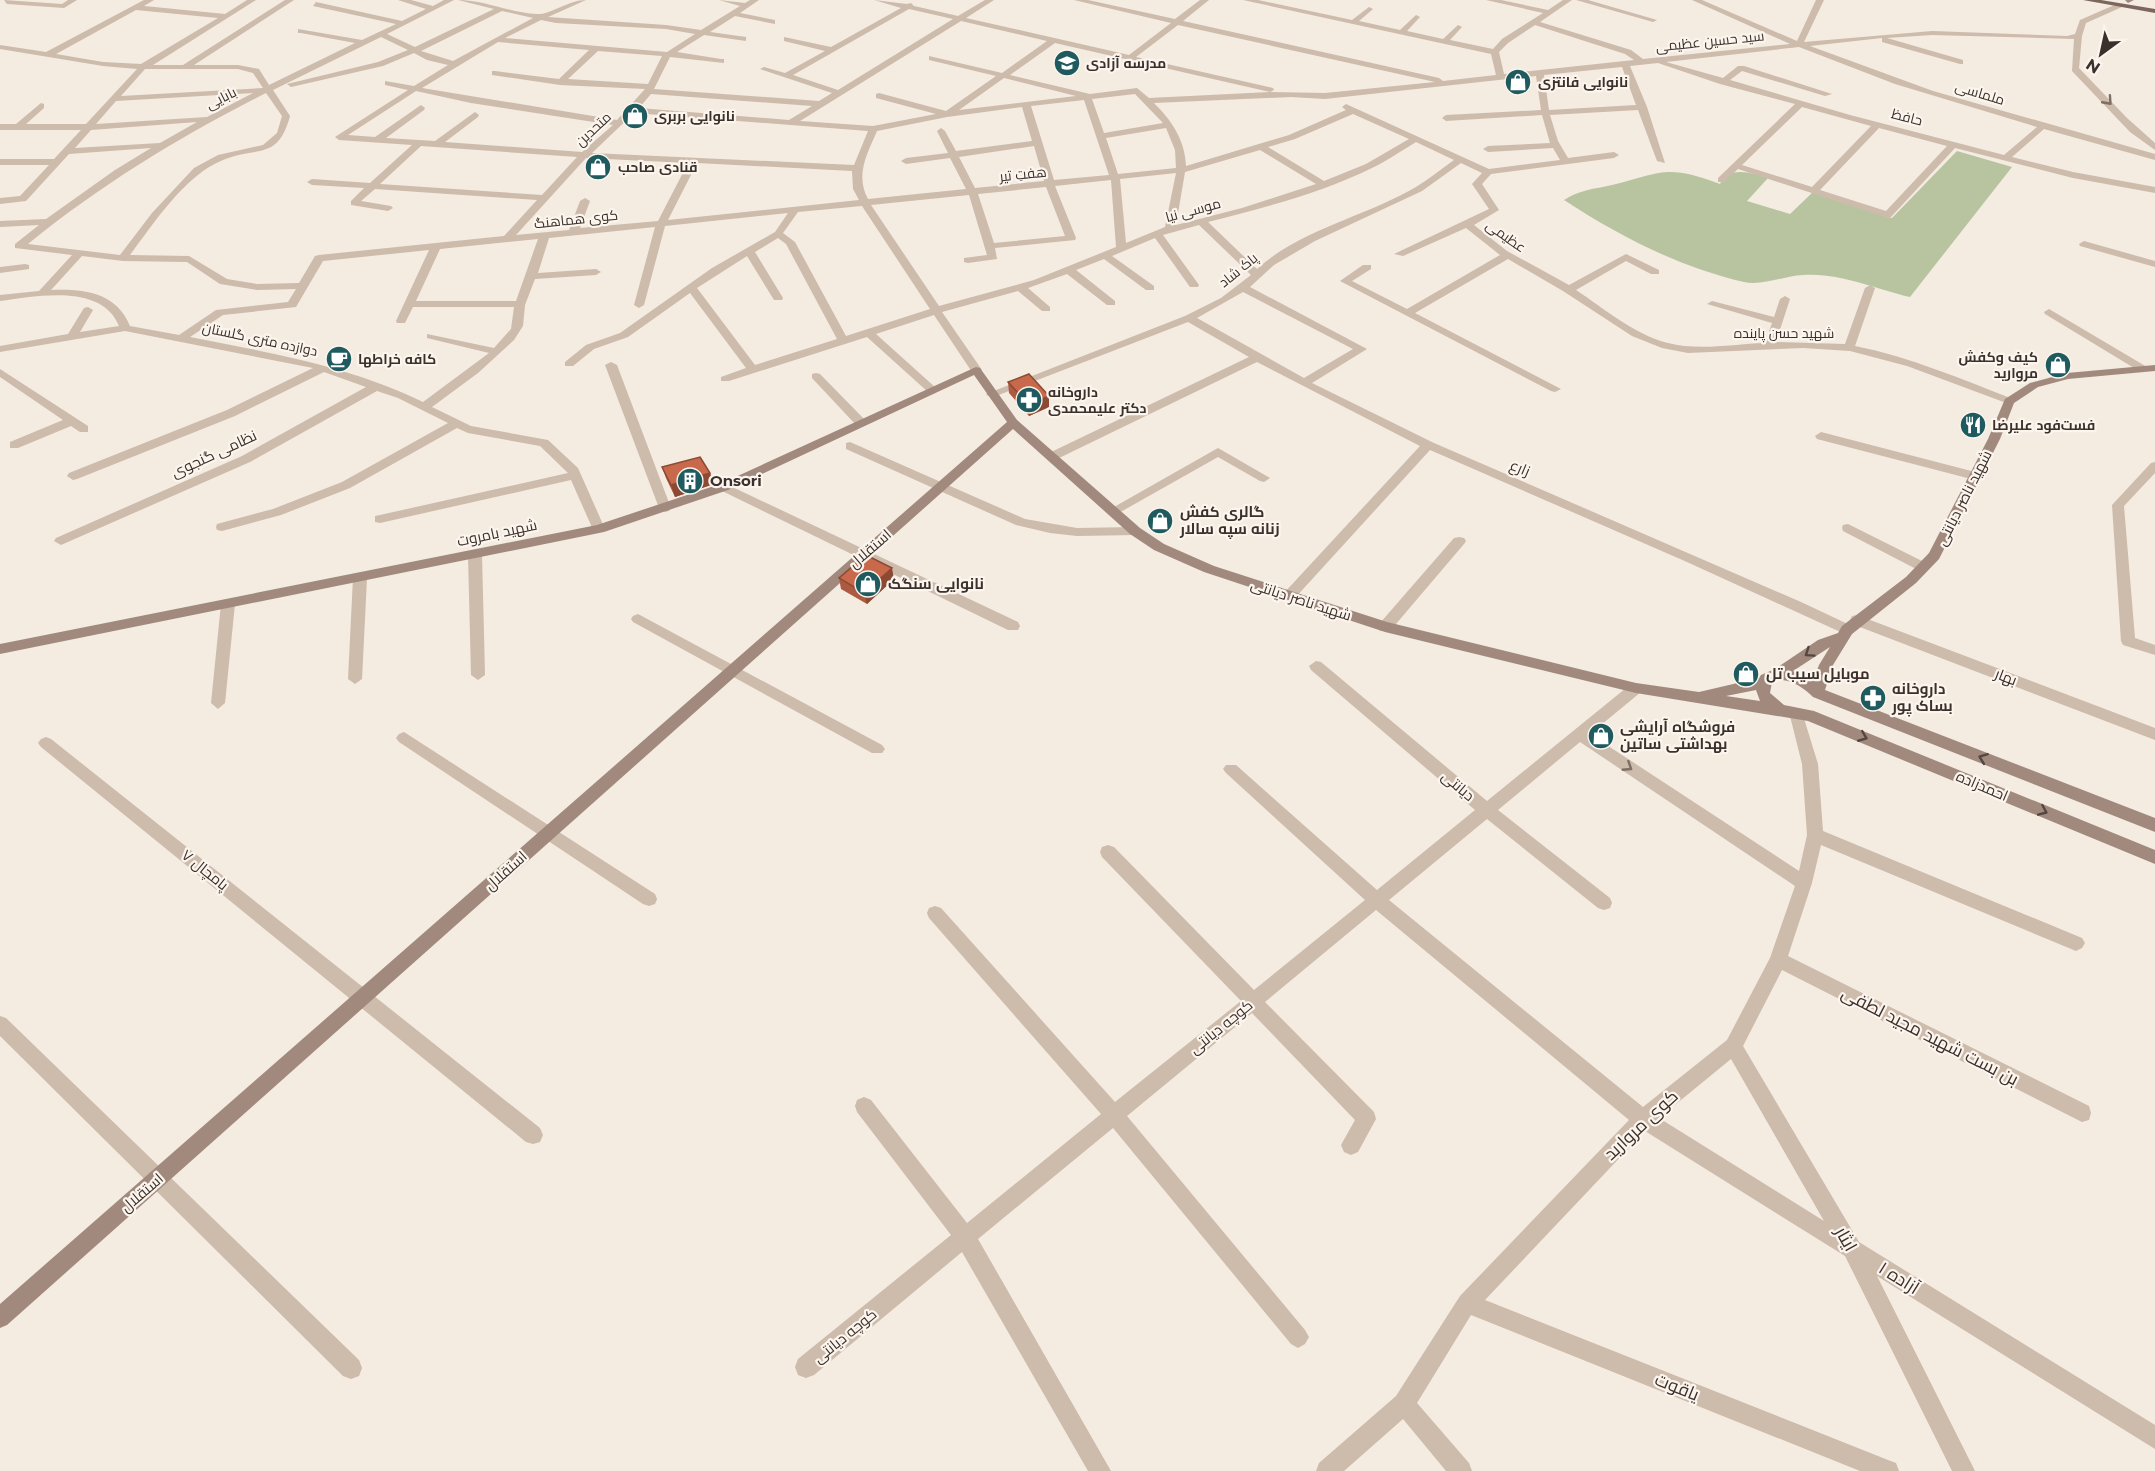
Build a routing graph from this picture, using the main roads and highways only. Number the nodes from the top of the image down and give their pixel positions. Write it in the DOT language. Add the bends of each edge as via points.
graph roads {
  1 [pos="2087,0"];
  2 [pos="2125,2"];
  3 [pos="2155,6"];
  4 [pos="2155,11"];
  5 [pos="2149,368"];
  6 [pos="976,370"];
  7 [pos="1012,423"];
  8 [pos="1848,629"];
  9 [pos="0,649"];
  10 [pos="1778,674"];
  11 [pos="1763,683"];
  12 [pos="1818,693"];
  13 [pos="1697,697"];
  14 [pos="1795,714"];
  15 [pos="2155,825"];
  16 [pos="2155,857"];
  17 [pos="0,1318"];
  1 -- 2 [label="main road"];
  2 -- 3 [label="main road"];
  2 -- 4 [label="main road"];
  5 -- 8 [label="main road, شهید ناصر دیانتی" via="2067,376 2034,385 2009,401 1994,439 1934,556 1911,580"];
  6 -- 7 [label="main road, شهید ناصر دیانتی"];
  6 -- 9 [label="main road, شهید بامروت" via="724,487 599,529"];
  7 -- 13 [label="main road, شهید ناصر دیانتی" via="1135,531 1159,547 1209,569 1385,627 1636,688"];
  7 -- 17 [label="main road, استقلال"];
  8 -- 10 [label="main road, شهید ناصر دیانتی, one-way"];
  8 -- 12 [label="main road, شهید ناصر دیانتی" via="1826,665"];
  10 -- 11 [label="main road, شهید ناصر دیانتی"];
  10 -- 12 [label="main road, احمدزاده" via="1802,680"];
  11 -- 13 [label="main road, شهید ناصر دیانتی"];
  11 -- 14 [label="main road" via="1767,700"];
  15 -- 12 [label="main road, احمدزاده, one-way"];
  13 -- 14 [label="main road, شهید ناصر دیانتی"];
  14 -- 16 [label="main road, احمدزاده, one-way"];
}
